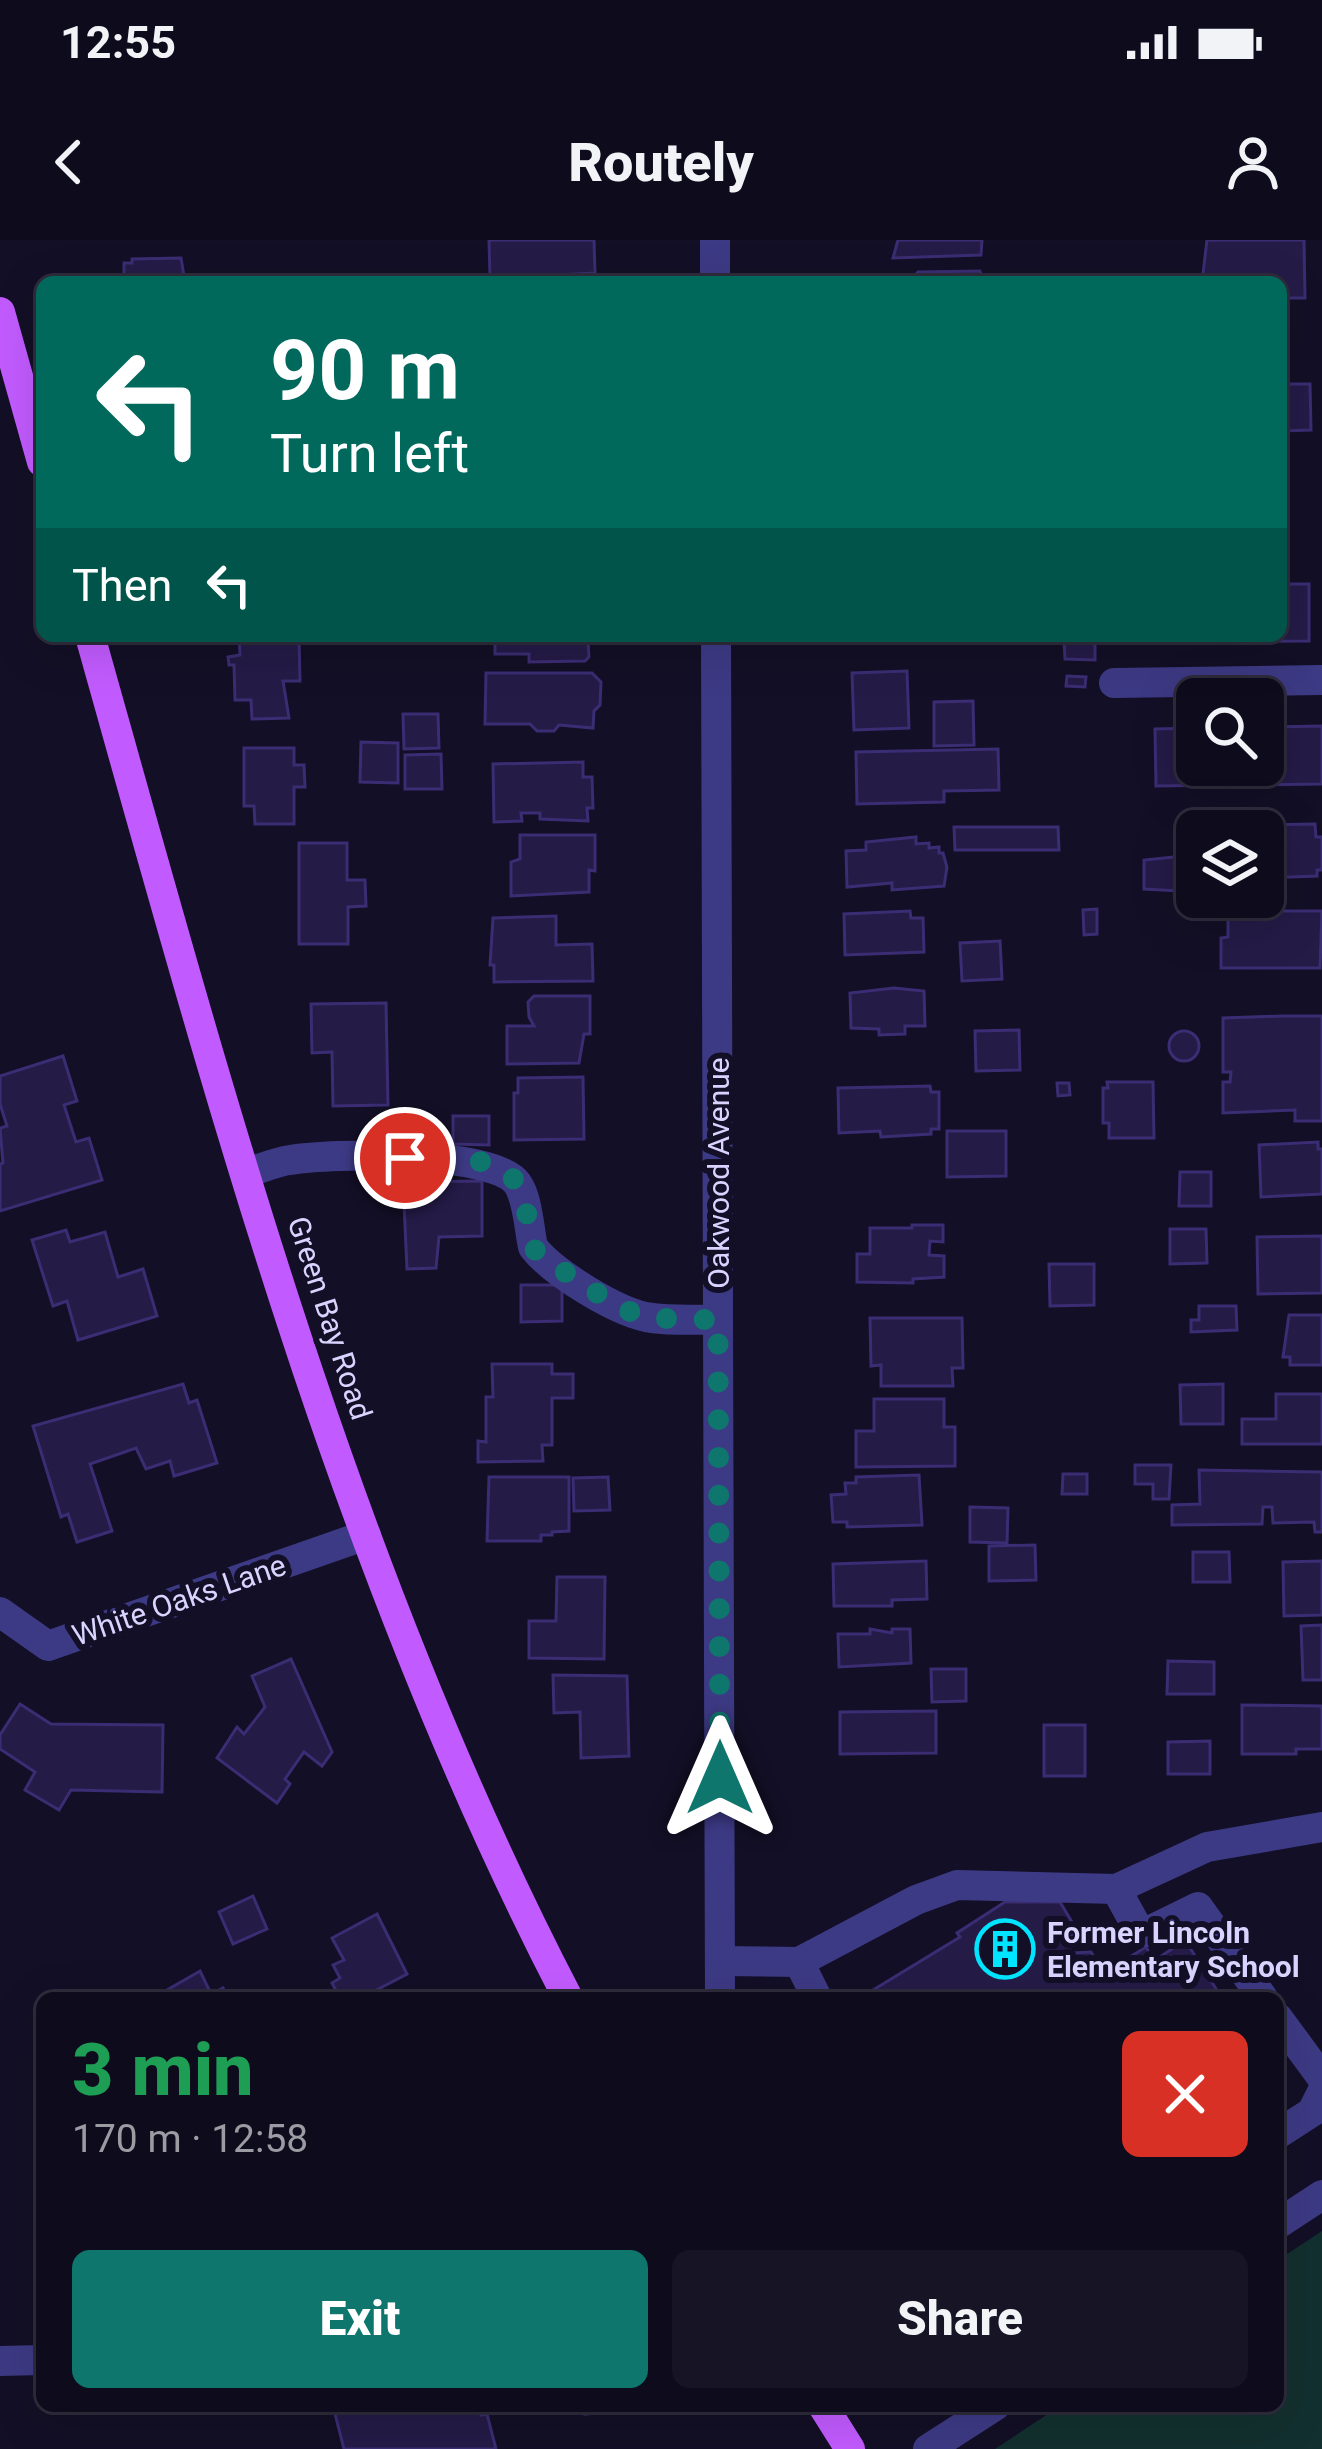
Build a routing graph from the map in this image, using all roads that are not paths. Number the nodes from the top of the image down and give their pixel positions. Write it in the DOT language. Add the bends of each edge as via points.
graph roads {
  1 [pos="715,240"];
  2 [pos="715,276"];
  3 [pos="0,312"];
  4 [pos="36,441"];
  5 [pos="93,642"];
  6 [pos="716,642"];
  7 [pos="1322,680"];
  8 [pos="1114,683"];
  9 [pos="246,1173"];
  10 [pos="718,1320"];
  11 [pos="366,1535"];
  12 [pos="0,1612"];
  13 [pos="1322,1828"];
  14 [pos="1116,1889"];
  15 [pos="720,1961"];
  16 [pos="799,1962"];
  17 [pos="565,1992"];
  18 [pos="720,1992"];
  19 [pos="814,1992"];
  20 [pos="1259,1992"];
  21 [pos="1284,2026"];
  22 [pos="1322,2078"];
  23 [pos="1322,2092"];
  24 [pos="1284,2130"];
  25 [pos="1322,2195"];
  26 [pos="1284,2220"];
  27 [pos="36,2360"];
  28 [pos="0,2361"];
  29 [pos="827,2412"];
  30 [pos="986,2412"];
  31 [pos="850,2449"];
  32 [pos="928,2449"];
  1 -- 2 [label="street"];
  3 -- 4 [label="main road"];
  5 -- 9 [label="main road, Green Bay Road"];
  6 -- 10 [label="street, Oakwood Avenue"];
  7 -- 8 [label="street"];
  9 -- 10 [label="street" via="290,1160 471,1160 500,1169 519,1185 532,1246 586,1288 649,1318"];
  9 -- 11 [label="main road, Green Bay Road"];
  10 -- 15 [label="street, Oakwood Avenue"];
  11 -- 12 [label="street, White Oaks Lane" via="49,1646"];
  11 -- 17 [label="main road, Green Bay Road" via="447,1744"];
  13 -- 14 [label="street" via="1207,1846"];
  14 -- 16 [label="street" via="956,1885"];
  14 -- 20 [label="street" via="1148,1932 1198,1907"];
  15 -- 16 [label="street"];
  15 -- 18 [label="street, Oakwood Avenue"];
  16 -- 19 [label="street"];
  21 -- 22 [label="street"];
  23 -- 24 [label="street" via="1312,2112"];
  25 -- 26 [label="street"];
  27 -- 28 [label="street"];
  29 -- 31 [label="main road"];
  30 -- 32 [label="street"];
}
